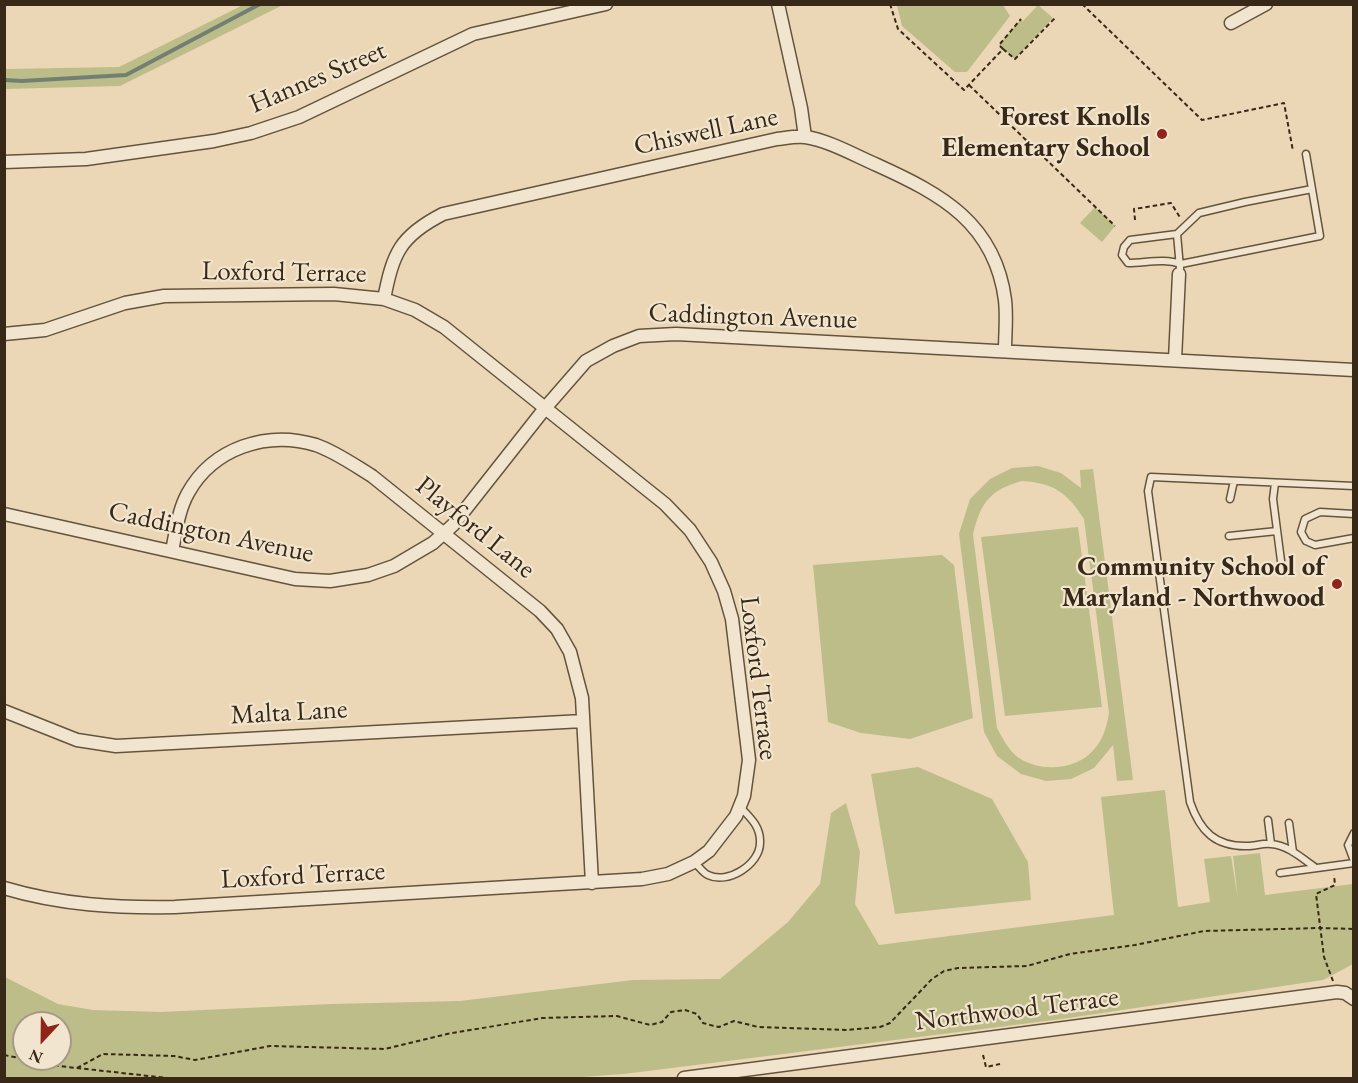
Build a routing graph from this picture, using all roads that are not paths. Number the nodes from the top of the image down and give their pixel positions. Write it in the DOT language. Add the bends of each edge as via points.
graph roads {
  1 [pos="606,4"];
  2 [pos="778,4"];
  3 [pos="1266,4"];
  4 [pos="1231,23"];
  5 [pos="805,137"];
  6 [pos="1306,154"];
  7 [pos="4,162"];
  8 [pos="1312,189"];
  9 [pos="1177,234"];
  10 [pos="1180,269"];
  11 [pos="384,299"];
  12 [pos="4,334"];
  13 [pos="1005,351"];
  14 [pos="1175,360"];
  15 [pos="1353,370"];
  16 [pos="546,407"];
  17 [pos="1234,481"];
  18 [pos="1275,483"];
  19 [pos="1353,486"];
  20 [pos="1230,499"];
  21 [pos="4,514"];
  22 [pos="1353,514"];
  23 [pos="1277,531"];
  24 [pos="443,533"];
  25 [pos="1228,536"];
  26 [pos="1353,538"];
  27 [pos="172,551"];
  28 [pos="1281,561"];
  29 [pos="4,711"];
  30 [pos="583,721"];
  31 [pos="739,807"];
  32 [pos="1268,820"];
  33 [pos="1289,823"];
  34 [pos="1353,833"];
  35 [pos="1271,843"];
  36 [pos="1293,852"];
  37 [pos="694,862"];
  38 [pos="1353,862"];
  39 [pos="1316,868"];
  40 [pos="1280,873"];
  41 [pos="592,883"];
  42 [pos="4,888"];
  43 [pos="1353,999"];
  44 [pos="684,1078"];
  1 -- 7 [label="street, Hannes Street" via="473,34 299,117 251,133 86,159"];
  2 -- 5 [label="street"];
  3 -- 4 [label="street"];
  5 -- 11 [label="street, Chiswell Lane" via="777,139 443,214 404,241 390,270"];
  5 -- 13 [label="street, Chiswell Lane" via="922,186 959,210 983,238 996,263 1005,301"];
  6 -- 8 [label="lane"];
  8 -- 9 [label="lane" via="1199,213"];
  8 -- 10 [label="lane" via="1320,236"];
  9 -- 10 [label="lane"];
  9 -- 10 [label="lane" via="1130,240 1122,255 1128,263 1169,260"];
  10 -- 14 [label="street"];
  11 -- 12 [label="street, Loxford Terrace" via="334,294 164,296 125,303 45,330"];
  11 -- 16 [label="street, Loxford Terrace" via="415,310 444,327"];
  13 -- 14 [label="street, Caddington Avenue"];
  13 -- 16 [label="street, Caddington Avenue" via="639,336 586,361"];
  14 -- 15 [label="street, Caddington Avenue"];
  16 -- 24 [label="street, Caddington Avenue"];
  16 -- 31 [label="street, Loxford Terrace" via="665,504 690,530 711,562 732,619 749,760"];
  17 -- 18 [label="lane"];
  17 -- 20 [label="lane"];
  17 -- 35 [label="lane" via="1151,477 1149,491 1190,802 1196,820 1212,837 1231,846"];
  18 -- 19 [label="lane"];
  18 -- 23 [label="lane"];
  21 -- 27 [label="street, Caddington Avenue"];
  22 -- 26 [label="lane" via="1320,513 1305,519 1301,532 1306,541 1316,545"];
  23 -- 25 [label="lane"];
  23 -- 28 [label="lane"];
  24 -- 27 [label="street, Caddington Avenue" via="394,566 330,581 295,579"];
  24 -- 27 [label="street, Playford Lane" via="344,458 315,445 262,441 229,451 208,466 188,493"];
  24 -- 30 [label="street, Playford Lane" via="557,629 575,667"];
  29 -- 30 [label="street, Malta Lane" via="77,740 116,746"];
  30 -- 41 [label="street, Playford Lane"];
  31 -- 37 [label="street, Loxford Terrace" via="709,851"];
  31 -- 37 [label="lane" via="756,823 760,844 752,863 728,877 708,875"];
  32 -- 35 [label="lane"];
  33 -- 36 [label="lane"];
  34 -- 38 [label="lane" via="1348,845"];
  35 -- 36 [label="lane"];
  36 -- 39 [label="lane"];
  37 -- 41 [label="street, Loxford Terrace" via="668,874"];
  38 -- 39 [label="lane"];
  39 -- 40 [label="lane"];
  41 -- 42 [label="street, Loxford Terrace" via="152,908 78,904"];
  43 -- 44 [label="street, Northwood Terrace" via="1337,992"];
}
